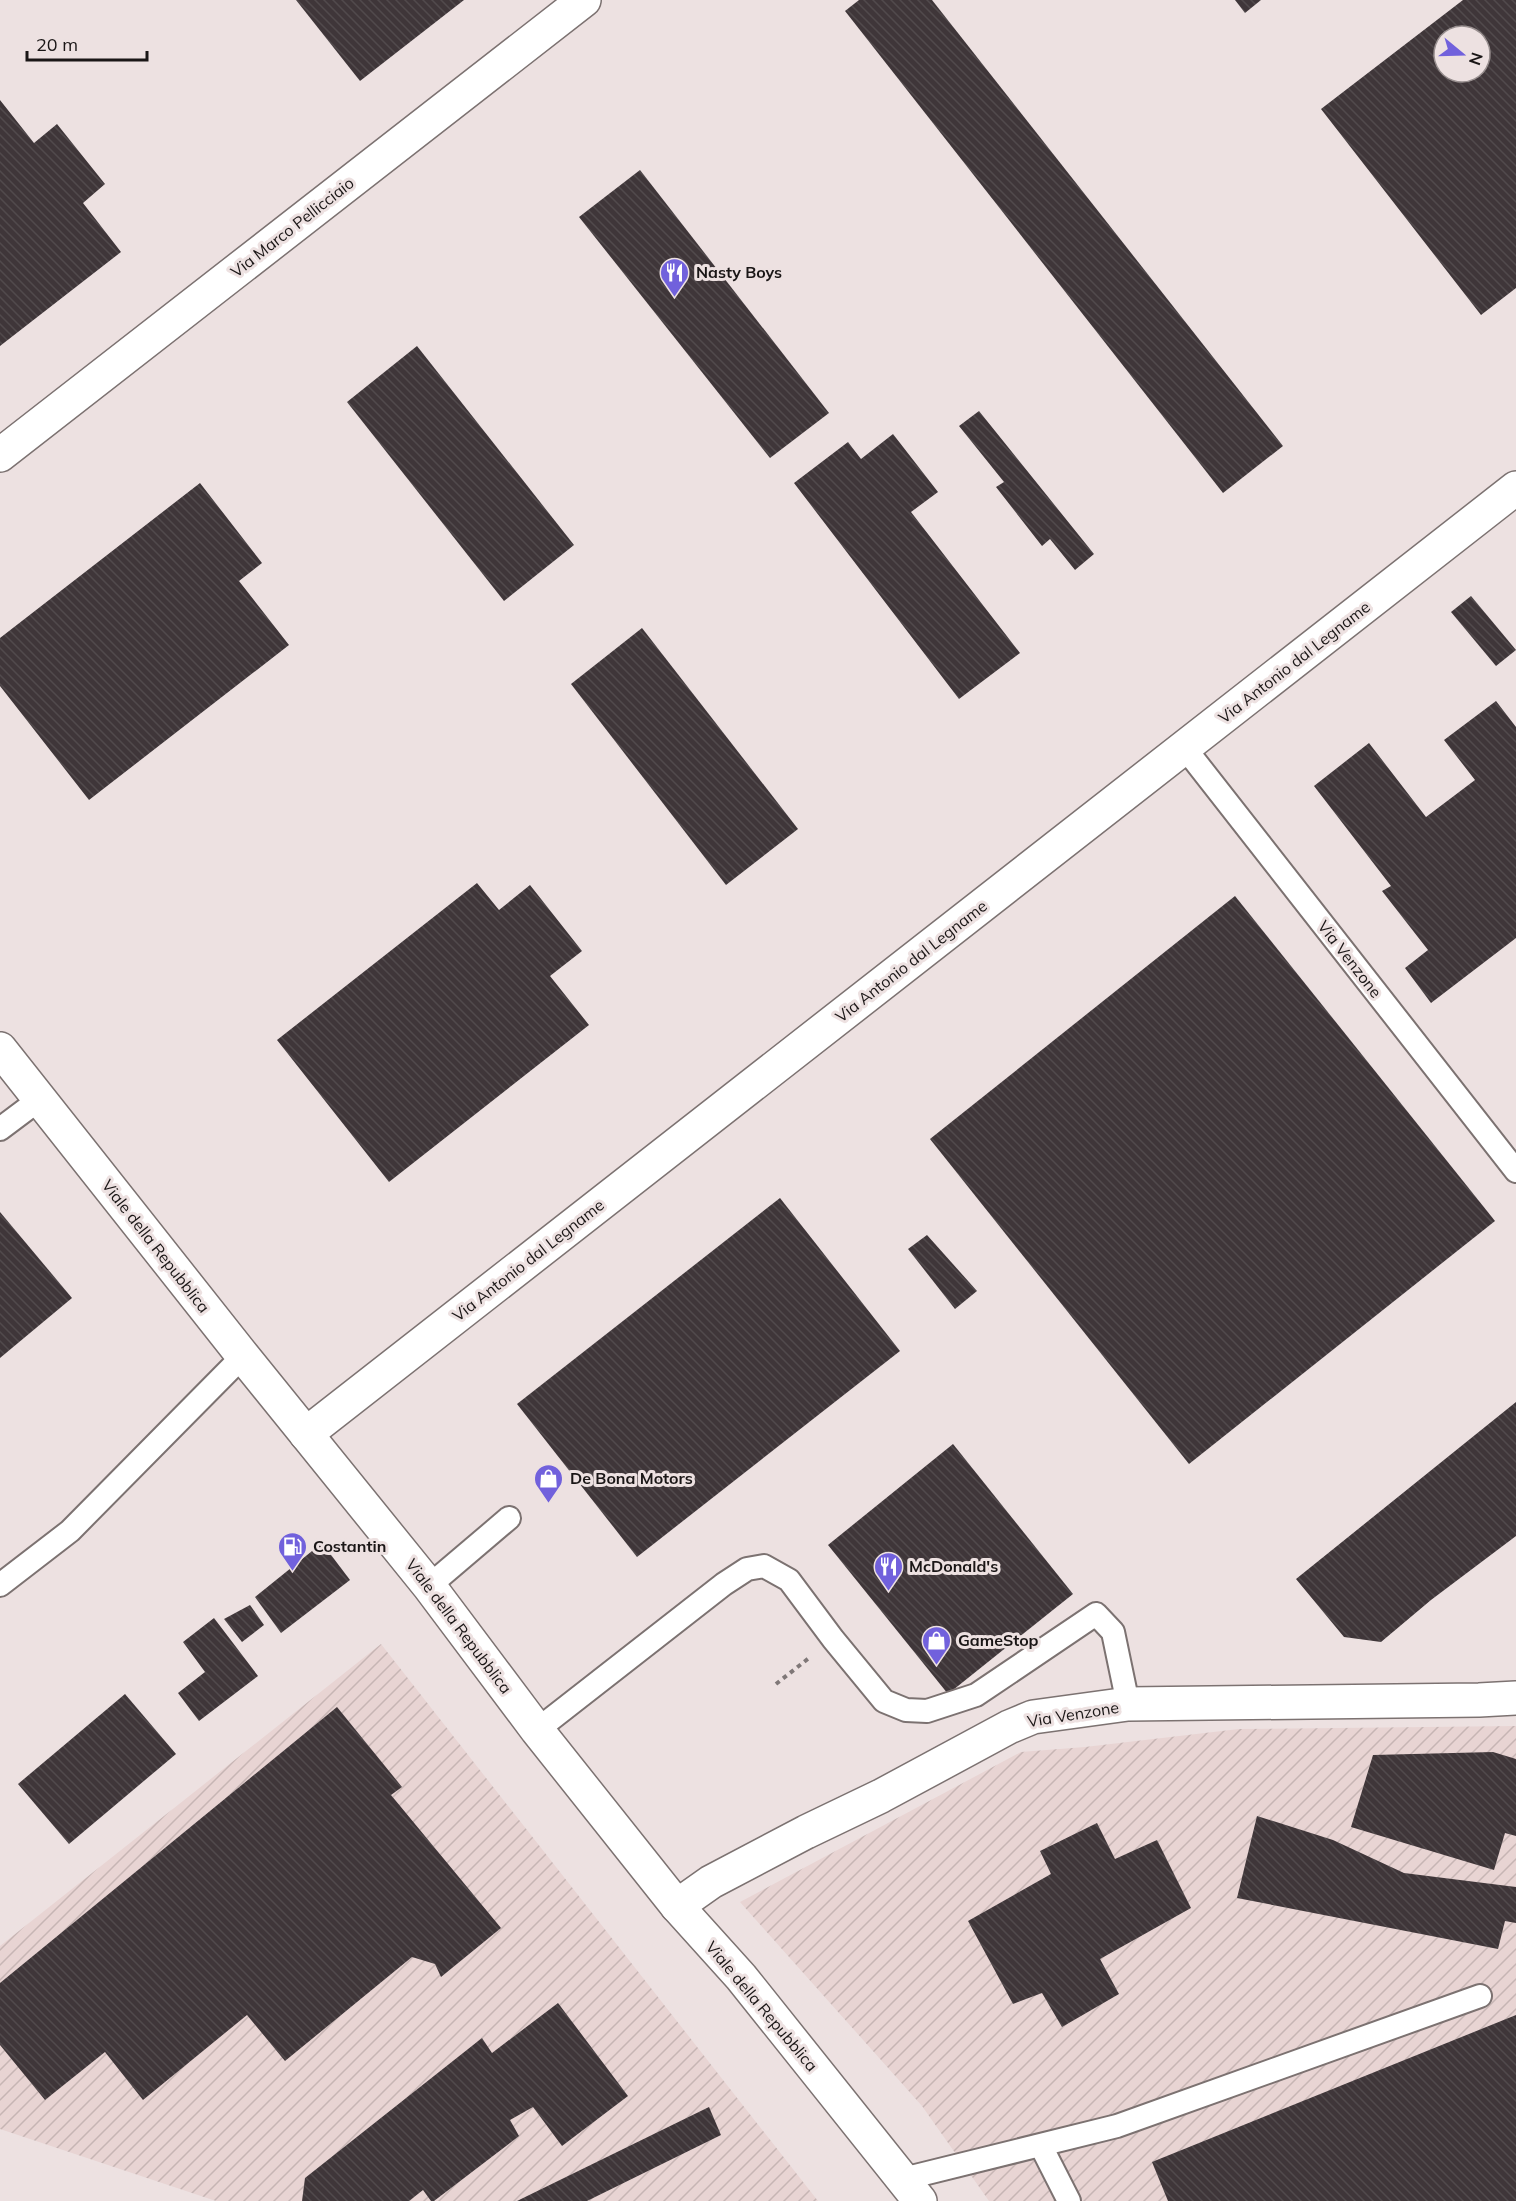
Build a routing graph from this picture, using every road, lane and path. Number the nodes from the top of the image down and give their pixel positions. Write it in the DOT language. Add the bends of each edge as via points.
graph roads {
  1 [pos="584,0"];
  2 [pos="0,455"];
  3 [pos="1516,489"];
  4 [pos="1184,747"];
  5 [pos="0,1049"];
  6 [pos="40,1099"];
  7 [pos="0,1129"];
  8 [pos="1516,1172"];
  9 [pos="243,1356"];
  10 [pos="306,1434"];
  11 [pos="509,1518"];
  12 [pos="0,1585"];
  13 [pos="429,1586"];
  14 [pos="1516,1698"];
  15 [pos="1128,1704"];
  16 [pos="537,1730"];
  17 [pos="677,1906"];
  18 [pos="1480,1996"];
  19 [pos="1041,2146"];
  20 [pos="911,2190"];
  21 [pos="1069,2201"];
  1 -- 2 [label="street, Via Marco Pellicciaio"];
  3 -- 4 [label="street, Via Antonio dal Legname"];
  4 -- 8 [label="lane, Via Venzone"];
  4 -- 10 [label="street, Via Antonio dal Legname"];
  5 -- 6 [label="street, Viale della Repubblica"];
  6 -- 7 [label="lane"];
  6 -- 9 [label="street, Viale della Repubblica"];
  9 -- 10 [label="street, Viale della Repubblica"];
  9 -- 12 [label="lane" via="70,1531"];
  10 -- 13 [label="street, Viale della Repubblica"];
  11 -- 13 [label="lane"];
  13 -- 16 [label="street, Viale della Repubblica"];
  14 -- 15 [label="street, Via Venzone"];
  15 -- 16 [label="lane" via="1113,1632 1096,1614 976,1695 927,1711 906,1710 884,1701 789,1580 764,1566 747,1569 724,1584"];
  15 -- 17 [label="street, Via Venzone" via="1033,1717 1009,1727 721,1876"];
  16 -- 17 [label="street, Viale della Repubblica"];
  17 -- 20 [label="street, Viale della Repubblica" via="741,1977"];
  18 -- 19 [label="lane" via="1117,2126"];
  19 -- 20 [label="lane"];
  19 -- 21 [label="lane"];
}
